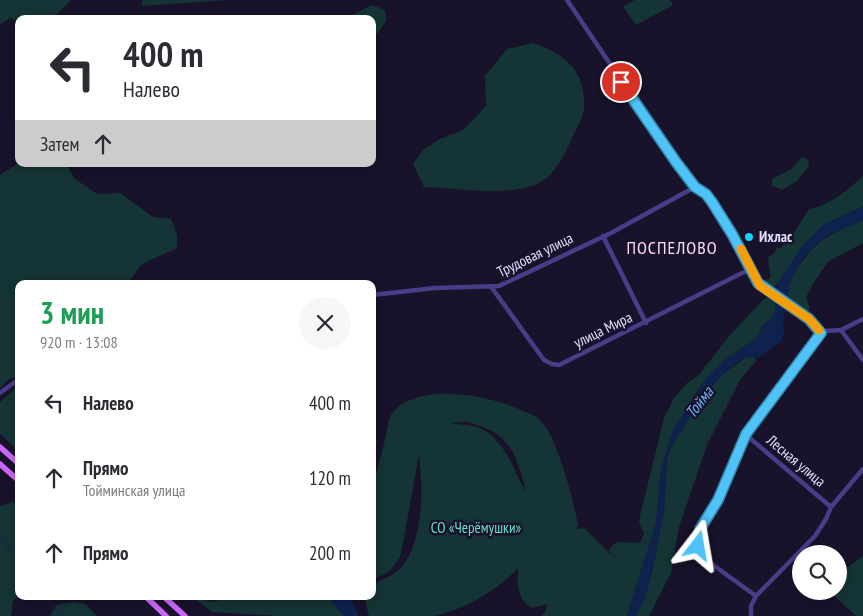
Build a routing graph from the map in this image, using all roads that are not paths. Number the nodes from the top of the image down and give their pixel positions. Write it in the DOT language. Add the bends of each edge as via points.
graph roads {
  1 [pos="567,0"];
  2 [pos="695,187"];
  3 [pos="603,236"];
  4 [pos="750,269"];
  5 [pos="492,288"];
  6 [pos="376,295"];
  7 [pos="863,319"];
  8 [pos="646,322"];
  9 [pos="841,330"];
  10 [pos="821,333"];
  11 [pos="863,360"];
  12 [pos="15,383"];
  13 [pos="0,394"];
  14 [pos="746,434"];
  15 [pos="0,447"];
  16 [pos="15,460"];
  17 [pos="0,464"];
  18 [pos="863,469"];
  19 [pos="15,477"];
  20 [pos="830,507"];
  21 [pos="756,596"];
  22 [pos="149,600"];
  23 [pos="167,600"];
  24 [pos="166,616"];
  25 [pos="185,616"];
  26 [pos="751,616"];
  1 -- 2 [label="street"];
  2 -- 3 [label="street, Трудовая улица"];
  2 -- 4 [label="street" via="712,202"];
  3 -- 5 [label="street, Трудовая улица"];
  3 -- 8 [label="street"];
  4 -- 8 [label="street, улица Мира"];
  4 -- 10 [label="street" via="763,288 809,319"];
  5 -- 6 [label="street, Трудовая улица" via="435,288"];
  5 -- 8 [label="street, улица Мира" via="544,360 552,364 566,363"];
  7 -- 9 [label="street"];
  9 -- 10 [label="street"];
  9 -- 11 [label="street"];
  10 -- 14 [label="street"];
  12 -- 13 [label="street"];
  14 -- 20 [label="street, Лесная улица"];
  14 -- 21 [label="street" via="718,500 700,529 697,542 709,562"];
  15 -- 16 [label="main road"];
  17 -- 19 [label="main road"];
  18 -- 20 [label="street"];
  20 -- 21 [label="street" via="815,536"];
  21 -- 26 [label="street"];
  22 -- 24 [label="main road"];
  23 -- 25 [label="main road"];
}
